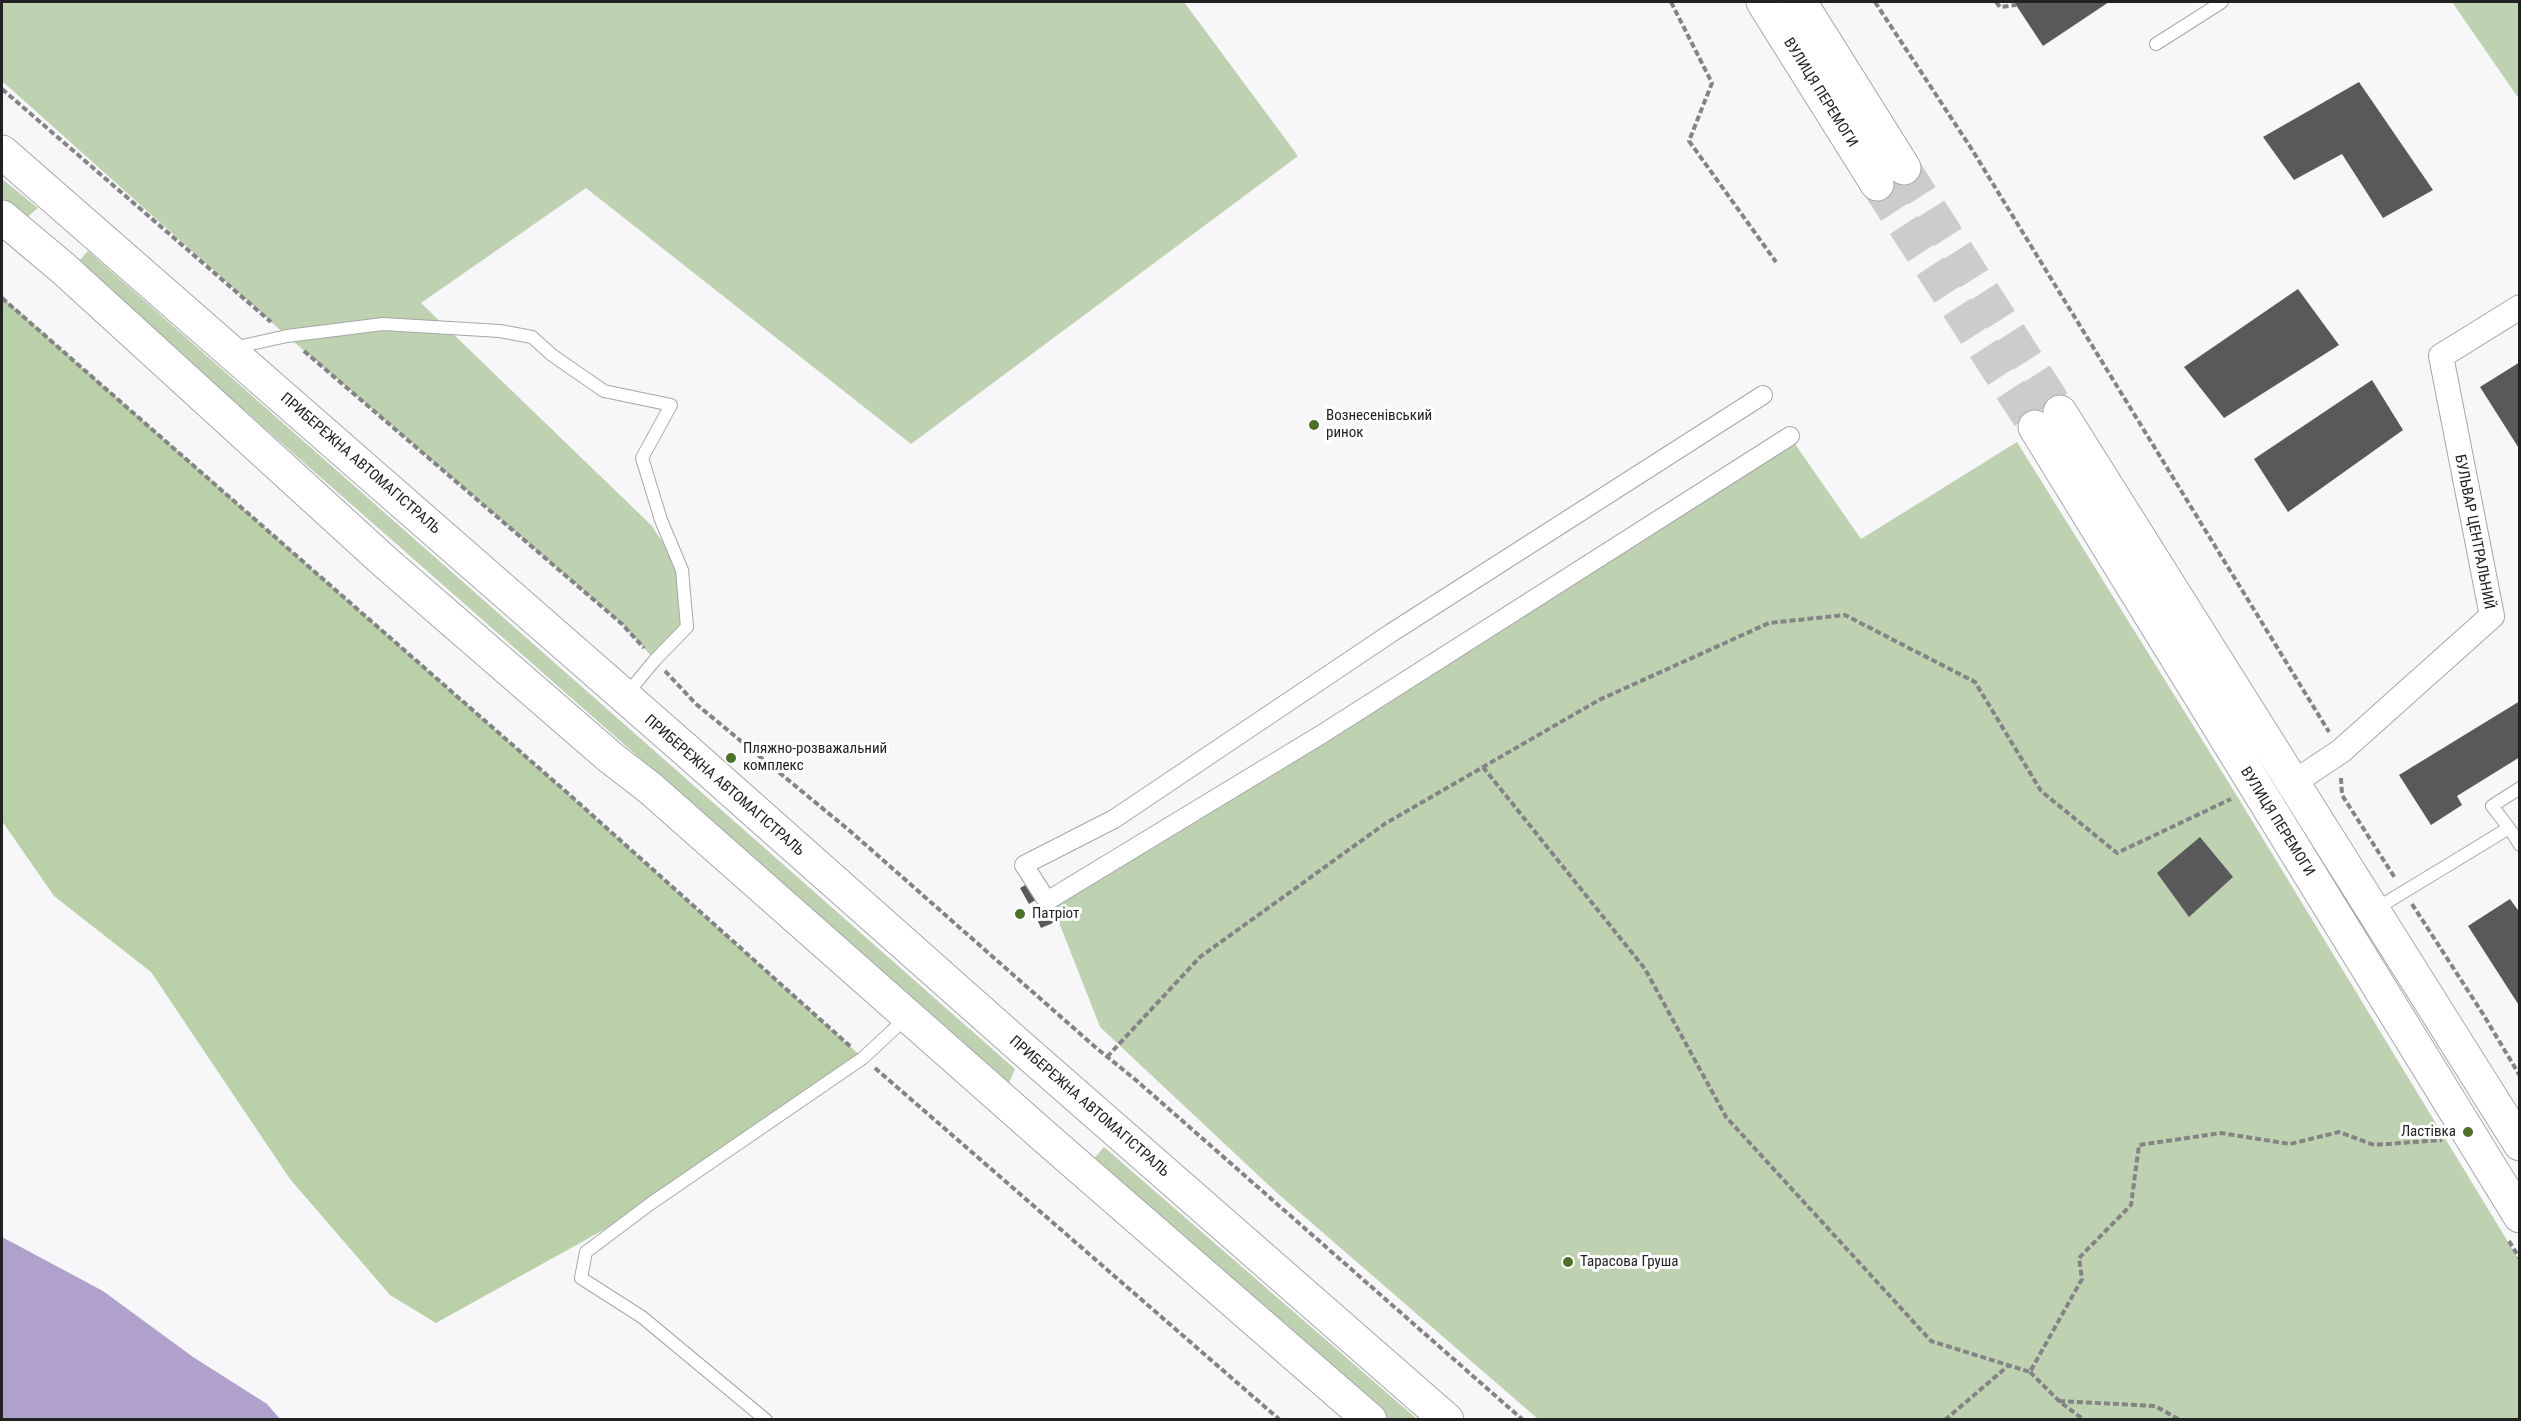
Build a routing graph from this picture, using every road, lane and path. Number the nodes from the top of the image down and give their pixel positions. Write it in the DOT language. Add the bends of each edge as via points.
graph roads {
  1 [pos="1671,2"];
  2 [pos="1763,2"];
  3 [pos="1800,2"];
  4 [pos="1875,2"];
  5 [pos="1996,2"];
  6 [pos="2222,2"];
  7 [pos="2016,5"];
  8 [pos="2156,44"];
  9 [pos="2,89"];
  10 [pos="2,152"];
  11 [pos="53,195"];
  12 [pos="2,217"];
  13 [pos="102,238"];
  14 [pos="29,242"];
  15 [pos="1776,262"];
  16 [pos="64,269"];
  17 [pos="2,298"];
  18 [pos="2520,307"];
  19 [pos="287,336"];
  20 [pos="229,350"];
  21 [pos="1763,395"];
  22 [pos="1790,436"];
  23 [pos="655,660"];
  24 [pos="624,697"];
  25 [pos="2341,751"];
  26 [pos="1483,767"];
  27 [pos="2293,783"];
  28 [pos="2520,788"];
  29 [pos="2250,798"];
  30 [pos="2320,825"];
  31 [pos="2509,828"];
  32 [pos="2291,844"];
  33 [pos="2520,845"];
  34 [pos="2373,910"];
  35 [pos="2483,1014"];
  36 [pos="909,1015"];
  37 [pos="1023,1049"];
  38 [pos="1107,1057"];
  39 [pos="863,1058"];
  40 [pos="2520,1077"];
  41 [pos="1011,1105"];
  42 [pos="1127,1140"];
  43 [pos="2446,1140"];
  44 [pos="2520,1144"];
  45 [pos="1079,1166"];
  46 [pos="2520,1216"];
  47 [pos="2009,1366"];
  48 [pos="2030,1372"];
  49 [pos="2059,1401"];
  50 [pos="766,1419"];
  51 [pos="1280,1419"];
  52 [pos="1370,1419"];
  53 [pos="1447,1419"];
  54 [pos="1523,1419"];
  55 [pos="1945,1419"];
  56 [pos="2084,1419"];
  57 [pos="2180,1419"];
  1 -- 15 [label="path" via="1712,83 1689,141"];
  2 -- 3 [label="main road, ВУЛИЦЯ ПЕРЕМОГИ" via="1891,176"];
  4 -- 25 [label="path" via="1971,148"];
  5 -- 7 [label="path" via="2000,7"];
  6 -- 8 [label="lane"];
  9 -- 19 [label="path"];
  10 -- 11 [label="main road, ПРИБЕРЕЖНА АВТОМАГІСТРАЛЬ"];
  11 -- 13 [label="main road, ПРИБЕРЕЖНА АВТОМАГІСТРАЛЬ"];
  11 -- 14 [label="main road" via="61,232 51,246"];
  12 -- 14 [label="main road"];
  13 -- 16 [label="main road" via="74,244 61,256"];
  13 -- 20 [label="main road, ПРИБЕРЕЖНА АВТОМАГІСТРАЛЬ"];
  14 -- 16 [label="main road"];
  16 -- 36 [label="main road" via="385,562"];
  17 -- 39 [label="path" via="572,797"];
  18 -- 25 [label="street, БУЛЬВАР ЦЕНТРАЛЬНИЙ" via="2441,356 2492,616"];
  19 -- 20 [label="lane"];
  19 -- 23 [label="path" via="622,624"];
  19 -- 23 [label="lane" via="382,324 500,331 532,337 604,392 671,405 642,458 682,570 687,627"];
  20 -- 24 [label="main road, ПРИБЕРЕЖНА АВТОМАГІСТРАЛЬ"];
  21 -- 22 [label="street" via="1390,633 1114,819 1024,865 1047,901 1312,740"];
  23 -- 24 [label="lane"];
  23 -- 38 [label="path" via="696,704 850,831"];
  24 -- 37 [label="main road, ПРИБЕРЕЖНА АВТОМАГІСТРАЛЬ"];
  25 -- 27 [label="street, БУЛЬВАР ЦЕНТРАЛЬНИЙ"];
  26 -- 29 [label="path" via="1599,700 1769,623 1845,615 1976,682 2041,791 2117,853"];
  26 -- 38 [label="path" via="1386,823 1200,957"];
  26 -- 47 [label="path" via="1645,969 1726,1117 1931,1341"];
  27 -- 29 [label="main road" via="2292,807 2282,811"];
  27 -- 29 [label="main road, ВУЛИЦЯ ПЕРЕМОГИ" via="2048,420"];
  27 -- 30 [label="main road, ВУЛИЦЯ ПЕРЕМОГИ"];
  28 -- 31 [label="lane" via="2492,806"];
  29 -- 32 [label="main road, ВУЛИЦЯ ПЕРЕМОГИ"];
  30 -- 32 [label="main road" via="2299,824 2294,828"];
  30 -- 34 [label="main road, ВУЛИЦЯ ПЕРЕМОГИ"];
  31 -- 33 [label="lane"];
  31 -- 34 [label="lane"];
  32 -- 46 [label="main road, ВУЛИЦЯ ПЕРЕМОГИ"];
  34 -- 44 [label="main road, ВУЛИЦЯ ПЕРЕМОГИ"];
  35 -- 40 [label="path"];
  36 -- 39 [label="lane"];
  36 -- 41 [label="main road"];
  37 -- 41 [label="main road" via="1046,1084 1040,1098 1027,1107"];
  37 -- 42 [label="main road, ПРИБЕРЕЖНА АВТОМАГІСТРАЛЬ"];
  38 -- 54 [label="path"];
  39 -- 50 [label="lane" via="586,1252 581,1278 642,1317"];
  39 -- 51 [label="path"];
  41 -- 45 [label="main road"];
  42 -- 45 [label="main road" via="1096,1126 1080,1134 1070,1146"];
  42 -- 53 [label="main road, ПРИБЕРЕЖНА АВТОМАГІСТРАЛЬ"];
  43 -- 48 [label="path" via="2374,1145 2339,1132 2289,1144 2221,1132 2139,1144 2132,1205 2079,1258 2082,1278"];
  45 -- 52 [label="main road"];
  47 -- 48 [label="path"];
  47 -- 55 [label="path"];
  48 -- 49 [label="path"];
  49 -- 56 [label="path"];
  49 -- 57 [label="path" via="2155,1406"];
}
